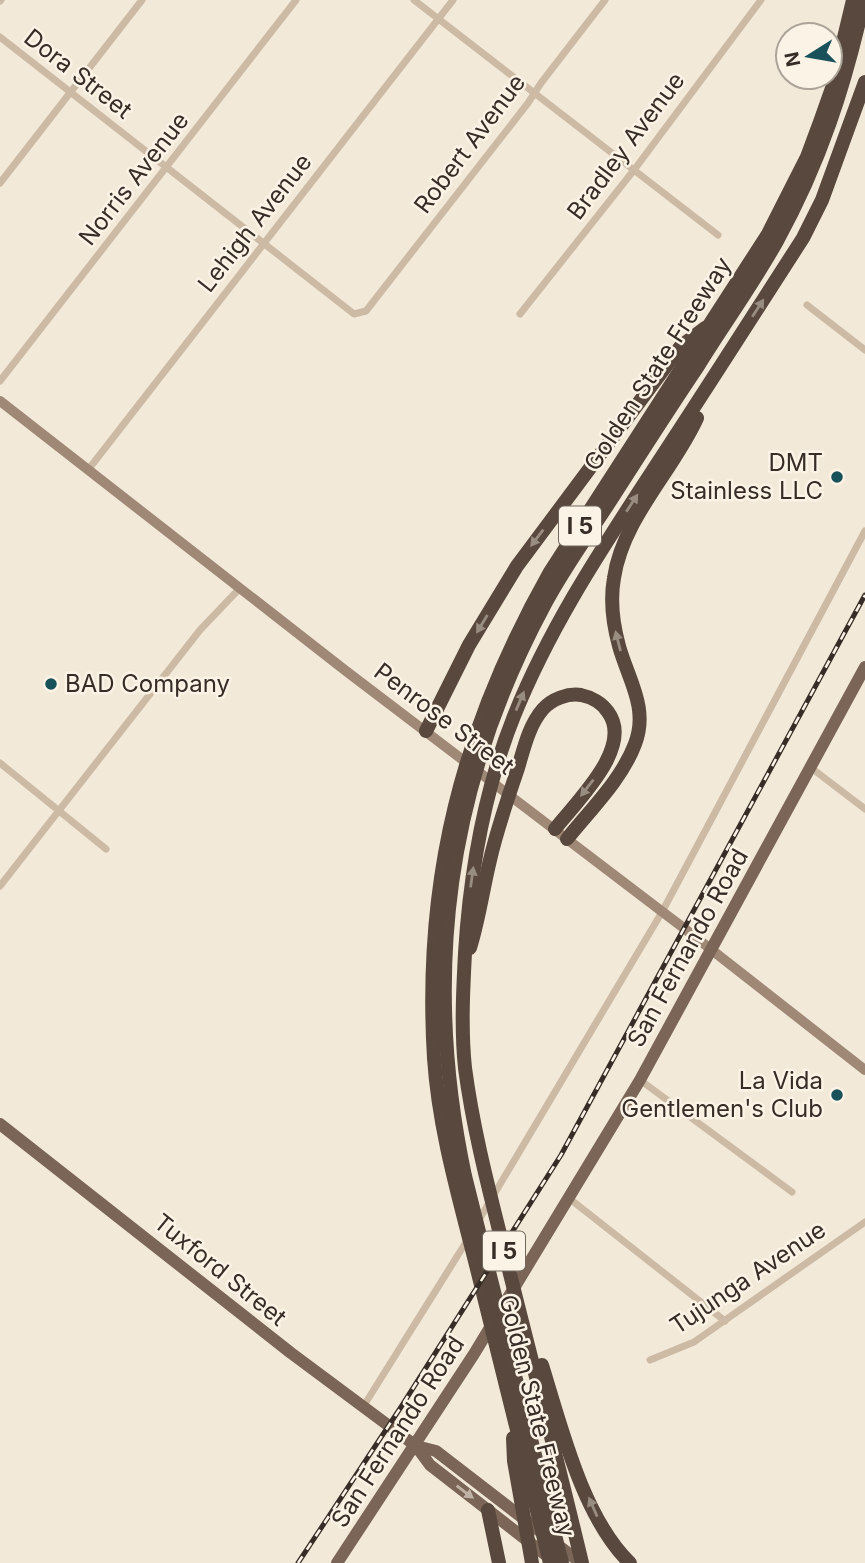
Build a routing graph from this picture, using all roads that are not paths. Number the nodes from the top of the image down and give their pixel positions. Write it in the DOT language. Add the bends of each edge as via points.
graph roads {
  1 [pos="142,0"];
  2 [pos="296,0"];
  3 [pos="414,0"];
  4 [pos="453,0"];
  5 [pos="605,0"];
  6 [pos="761,0"];
  7 [pos="853,0"];
  8 [pos="864,0"];
  9 [pos="439,19"];
  10 [pos="865,28"];
  11 [pos="0,37"];
  12 [pos="865,82"];
  13 [pos="70,91"];
  14 [pos="534,93"];
  15 [pos="167,169"];
  16 [pos="634,170"];
  17 [pos="0,183"];
  18 [pos="718,235"];
  19 [pos="263,244"];
  20 [pos="807,305"];
  21 [pos="366,311"];
  22 [pos="520,314"];
  23 [pos="714,320"];
  24 [pos="865,350"];
  25 [pos="721,365"];
  26 [pos="0,381"];
  27 [pos="0,401"];
  28 [pos="88,470"];
  29 [pos="865,531"];
  30 [pos="240,587"];
  31 [pos="865,667"];
  32 [pos="426,731"];
  33 [pos="484,755"];
  34 [pos="0,763"];
  35 [pos="810,767"];
  36 [pos="473,790"];
  37 [pos="865,809"];
  38 [pos="60,811"];
  39 [pos="561,834"];
  40 [pos="106,849"];
  41 [pos="0,886"];
  42 [pos="662,912"];
  43 [pos="711,950"];
  44 [pos="464,970"];
  45 [pos="865,1070"];
  46 [pos="640,1080"];
  47 [pos="0,1124"];
  48 [pos="464,1177"];
  49 [pos="792,1192"];
  50 [pos="570,1199"];
  51 [pos="865,1222"];
  52 [pos="725,1321"];
  53 [pos="529,1350"];
  54 [pos="650,1360"];
  55 [pos="514,1375"];
  56 [pos="511,1405"];
  57 [pos="363,1407"];
  58 [pos="416,1446"];
  59 [pos="488,1510"];
  60 [pos="556,1527"];
  61 [pos="532,1562"];
  62 [pos="337,1563"];
  63 [pos="499,1563"];
  64 [pos="550,1563"];
  65 [pos="560,1563"];
  66 [pos="569,1563"];
  67 [pos="582,1563"];
  68 [pos="630,1563"];
  1 -- 13 [label="street"];
  2 -- 15 [label="street, Norris Avenue"];
  3 -- 9 [label="street"];
  4 -- 9 [label="street, Lehigh Avenue"];
  5 -- 14 [label="street, Robert Avenue"];
  6 -- 16 [label="street, Bradley Avenue"];
  7 -- 23 [label="highway, Golden State Freeway / I 5" via="832,88 807,157 768,234"];
  8 -- 33 [label="highway" via="831,124 794,207 744,295 546,601 505,686"];
  9 -- 14 [label="street"];
  9 -- 19 [label="street, Lehigh Avenue"];
  10 -- 33 [label="highway" via="838,121 777,254 558,593"];
  11 -- 13 [label="street, Dora Street"];
  25 -- 12 [label="highway, Golden State Freeway / I 5, one-way" via="803,238 822,200"];
  13 -- 15 [label="street, Dora Street"];
  13 -- 17 [label="street"];
  14 -- 16 [label="street"];
  14 -- 21 [label="street, Robert Avenue"];
  15 -- 19 [label="street, Dora Street"];
  15 -- 26 [label="street, Norris Avenue"];
  16 -- 18 [label="street"];
  16 -- 22 [label="street, Bradley Avenue"];
  19 -- 21 [label="street, Dora Street" via="354,314"];
  19 -- 28 [label="street, Lehigh Avenue"];
  20 -- 24 [label="street"];
  23 -- 32 [label="highway, one-way" via="681,346 517,566 469,645"];
  23 -- 33 [label="highway, Golden State Freeway / I 5" via="551,572 511,645"];
  33 -- 25 [label="highway, Golden State Freeway / I 5, one-way" via="513,717 540,655 582,579"];
  39 -- 25 [label="highway, one-way" via="619,774 631,753 640,705 615,628 612,596 618,558 625,538 695,424"];
  27 -- 28 [label="main road, Penrose Street"];
  28 -- 30 [label="main road, Penrose Street"];
  29 -- 42 [label="street, San Fernando Road"];
  30 -- 32 [label="main road, Penrose Street"];
  30 -- 38 [label="street"];
  31 -- 35 [label="main road, San Fernando Road"];
  32 -- 39 [label="main road, Penrose Street"];
  33 -- 36 [label="highway, Golden State Freeway / I 5"];
  33 -- 36 [label="highway, Golden State Freeway / I 5"];
  34 -- 38 [label="street"];
  35 -- 37 [label="street"];
  35 -- 43 [label="main road, San Fernando Road"];
  44 -- 36 [label="highway, Golden State Freeway / I 5, one-way"];
  36 -- 48 [label="highway" via="460,863 450,996"];
  36 -- 48 [label="highway, Golden State Freeway / I 5" via="450,827 438,898 432,1014 439,1101"];
  38 -- 40 [label="street"];
  38 -- 41 [label="street"];
  39 -- 42 [label="main road, Penrose Street"];
  44 -- 39 [label="highway, one-way" via="490,858 530,731 550,703 568,695 584,696 606,708 616,734 611,755"];
  42 -- 43 [label="main road, Penrose Street"];
  42 -- 57 [label="street, San Fernando Road"];
  43 -- 45 [label="main road, Penrose Street"];
  43 -- 46 [label="main road, San Fernando Road"];
  44 -- 53 [label="highway, Golden State Freeway / I 5" via="465,1068 480,1151"];
  46 -- 49 [label="street"];
  46 -- 50 [label="main road, San Fernando Road"];
  47 -- 57 [label="main road, Tuxford Street"];
  48 -- 55 [label="highway, Golden State Freeway / I 5"];
  48 -- 55 [label="highway"];
  50 -- 52 [label="street"];
  50 -- 58 [label="main road, San Fernando Road"];
  51 -- 52 [label="street, Tujunga Avenue"];
  52 -- 54 [label="street, Tujunga Avenue" via="694,1342"];
  53 -- 67 [label="highway, Golden State Freeway / I 5"];
  68 -- 53 [label="highway, one-way" via="616,1550 597,1516 560,1427 542,1365"];
  55 -- 56 [label="highway, Golden State Freeway / I 5"];
  55 -- 60 [label="highway"];
  56 -- 61 [label="highway" via="514,1461"];
  56 -- 64 [label="highway, Golden State Freeway / I 5"];
  57 -- 58 [label="main road, Tuxford Street"];
  58 -- 59 [label="main road, Tuxford Street, one-way" via="430,1465"];
  58 -- 62 [label="main road, San Fernando Road"];
  58 -- 67 [label="main road, Tuxford Street" via="436,1451"];
  59 -- 63 [label="highway"];
  59 -- 65 [label="main road, Tuxford Street"];
  60 -- 65 [label="highway"];
  60 -- 66 [label="highway"];
}
